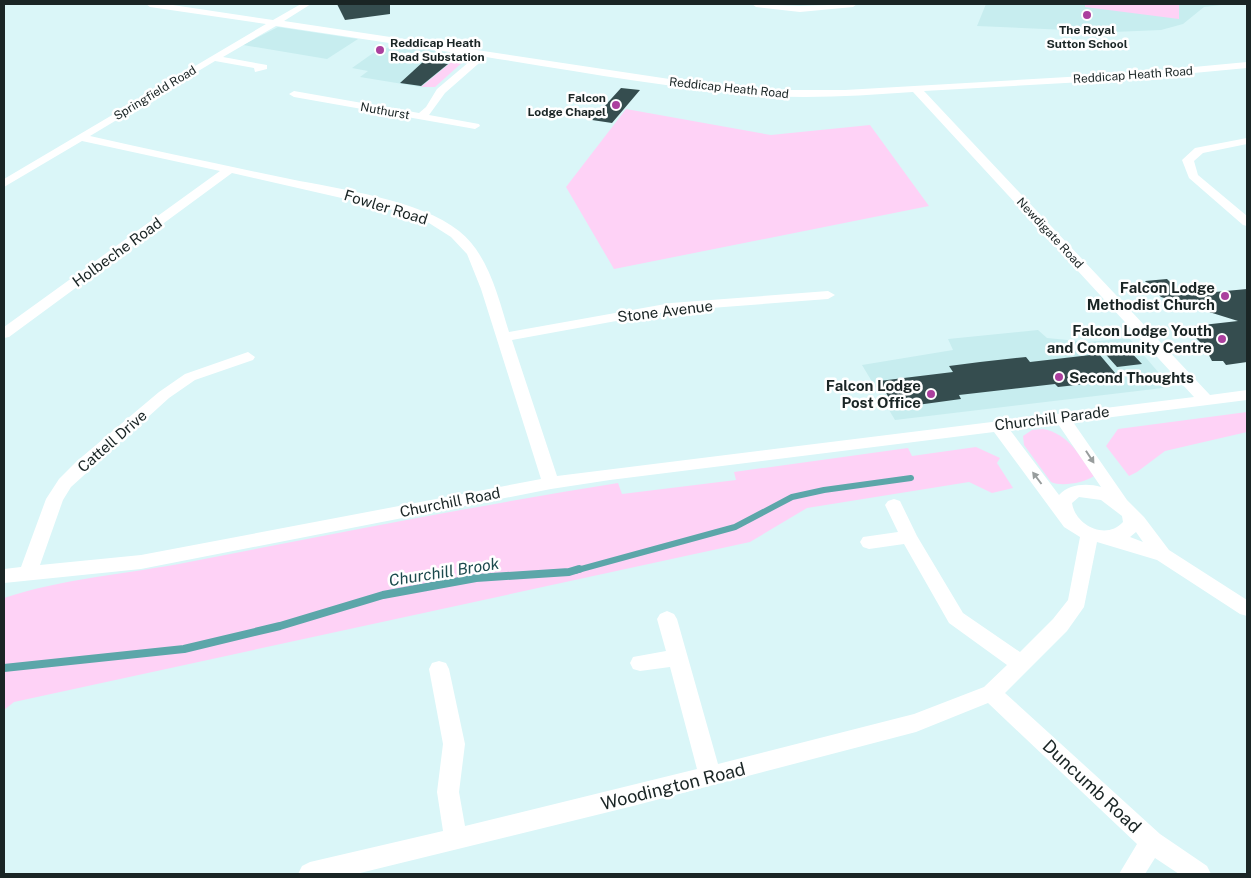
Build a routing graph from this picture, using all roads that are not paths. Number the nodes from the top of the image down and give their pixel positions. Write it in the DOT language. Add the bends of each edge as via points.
graph roads {
  1 [pos="150,4"];
  2 [pos="307,4"];
  3 [pos="756,4"];
  4 [pos="853,4"];
  5 [pos="274,22"];
  6 [pos="484,54"];
  7 [pos="213,58"];
  8 [pos="1247,65"];
  9 [pos="258,70"];
  10 [pos="916,89"];
  11 [pos="294,94"];
  12 [pos="420,117"];
  13 [pos="475,126"];
  14 [pos="81,138"];
  15 [pos="1247,141"];
  16 [pos="229,170"];
  17 [pos="4,184"];
  18 [pos="1247,222"];
  19 [pos="828,295"];
  20 [pos="4,334"];
  21 [pos="504,337"];
  22 [pos="248,357"];
  23 [pos="1247,395"];
  24 [pos="1204,400"];
  25 [pos="1062,417"];
  26 [pos="998,425"];
  27 [pos="899,439"];
  28 [pos="552,483"];
  29 [pos="894,505"];
  30 [pos="1126,509"];
  31 [pos="1066,517"];
  32 [pos="1098,535"];
  33 [pos="909,537"];
  34 [pos="869,542"];
  35 [pos="1163,555"];
  36 [pos="27,575"];
  37 [pos="4,576"];
  38 [pos="1247,609"];
  39 [pos="668,619"];
  40 [pos="678,657"];
  41 [pos="640,662"];
  42 [pos="1021,664"];
  43 [pos="439,669"];
  44 [pos="990,693"];
  45 [pos="710,776"];
  46 [pos="456,839"];
  47 [pos="1152,842"];
  48 [pos="310,874"];
  49 [pos="1131,874"];
  50 [pos="1199,874"];
  1 -- 5 [label="street, Reddicap Heath Road"];
  2 -- 5 [label="street, Springfield Road"];
  3 -- 4 [label="street" via="800,9"];
  5 -- 6 [label="street, Reddicap Heath Road"];
  5 -- 7 [label="street, Springfield Road"];
  6 -- 10 [label="street, Reddicap Heath Road" via="743,91 798,94"];
  6 -- 12 [label="street" via="441,91"];
  7 -- 9 [label="street" via="264,67"];
  7 -- 14 [label="street, Springfield Road"];
  8 -- 10 [label="street, Reddicap Heath Road" via="1119,77"];
  10 -- 24 [label="street, Newdigate Road"];
  11 -- 12 [label="street, Nuthurst"];
  12 -- 13 [label="street, Nuthurst"];
  14 -- 16 [label="street, Fowler Road"];
  14 -- 17 [label="street, Springfield Road"];
  15 -- 18 [label="street" via="1199,150 1188,160 1193,176"];
  16 -- 20 [label="street, Holbeche Road"];
  16 -- 21 [label="street, Fowler Road" via="342,193 398,207 433,220 455,234 473,253"];
  19 -- 21 [label="street, Stone Avenue" via="671,308"];
  21 -- 28 [label="street, Fowler Road"];
  22 -- 36 [label="street, Cattell Drive" via="190,377 164,395 83,465 55,499"];
  23 -- 24 [label="street"];
  24 -- 25 [label="street, Churchill Parade"];
  25 -- 26 [label="street, Churchill Parade"];
  25 -- 30 [label="street, one-way"];
  26 -- 27 [label="street, Churchill Parade"];
  31 -- 26 [label="street, one-way"];
  27 -- 28 [label="street, Churchill Road"];
  28 -- 36 [label="street, Churchill Road" via="141,562"];
  29 -- 33 [label="street"];
  30 -- 31 [label="street" via="1098,492 1076,492 1067,496 1063,503"];
  30 -- 32 [label="street" via="1132,524 1128,530 1119,535"];
  30 -- 35 [label="street"];
  31 -- 32 [label="street" via="1075,526"];
  32 -- 35 [label="street"];
  32 -- 42 [label="street" via="1077,602 1060,625"];
  33 -- 34 [label="street"];
  33 -- 42 [label="street" via="956,618"];
  35 -- 38 [label="street"];
  36 -- 37 [label="street, Churchill Road"];
  39 -- 40 [label="street"];
  40 -- 41 [label="street"];
  40 -- 45 [label="street"];
  42 -- 44 [label="street, Woodington Road"];
  43 -- 46 [label="street" via="454,744 448,792"];
  44 -- 45 [label="street, Woodington Road" via="916,723"];
  44 -- 47 [label="street, Duncumb Road"];
  45 -- 46 [label="street, Woodington Road"];
  46 -- 48 [label="street, Woodington Road"];
  47 -- 49 [label="street"];
  47 -- 50 [label="street, Duncumb Road"];
}
